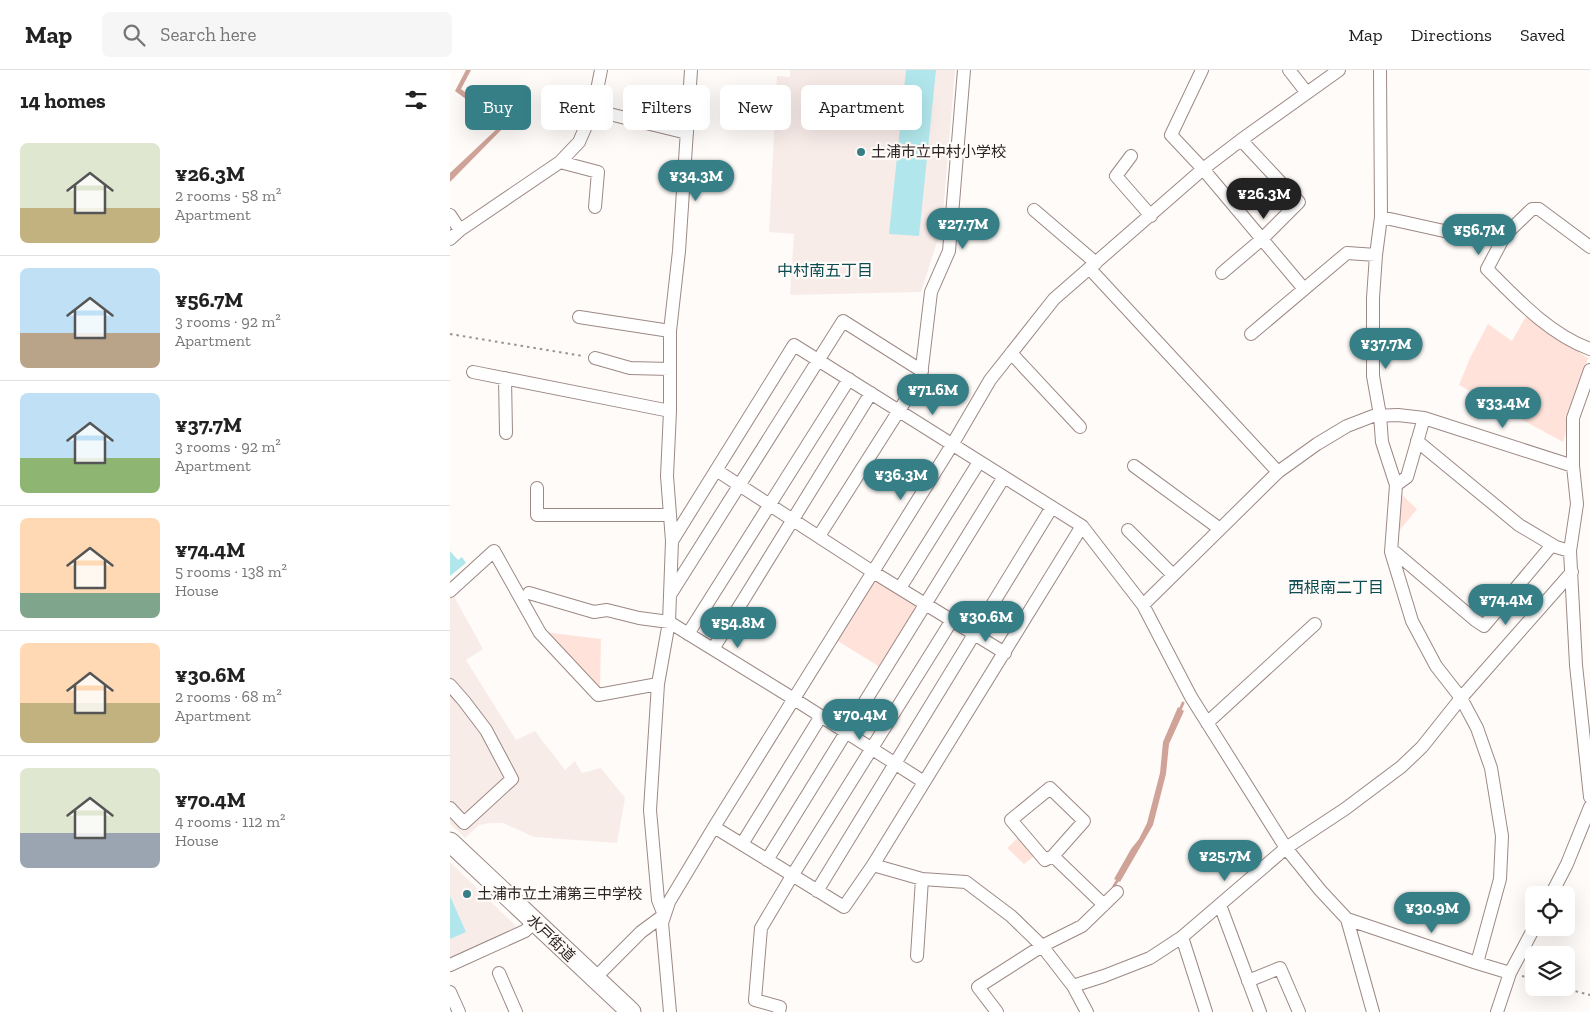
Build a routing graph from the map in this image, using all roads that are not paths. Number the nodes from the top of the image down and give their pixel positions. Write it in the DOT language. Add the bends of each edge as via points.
graph roads {
  1 [pos="691,70"];
  2 [pos="964,70"];
  3 [pos="1202,70"];
  4 [pos="1288,70"];
  5 [pos="1339,70"];
  6 [pos="1380,70"];
  7 [pos="597,71"];
  8 [pos="595,85"];
  9 [pos="1307,93"];
  10 [pos="613,115"];
  11 [pos="584,130"];
  12 [pos="687,133"];
  13 [pos="1241,140"];
  14 [pos="1131,156"];
  15 [pos="560,162"];
  16 [pos="1203,170"];
  17 [pos="595,207"];
  18 [pos="1034,210"];
  19 [pos="450,215"];
  20 [pos="1151,216"];
  21 [pos="1381,217"];
  22 [pos="460,230"];
  23 [pos="1444,230"];
  24 [pos="450,239"];
  25 [pos="1262,239"];
  26 [pos="1590,247"];
  27 [pos="1376,255"];
  28 [pos="1093,266"];
  29 [pos="1222,273"];
  30 [pos="1304,289"];
  31 [pos="579,317"];
  32 [pos="670,331"];
  33 [pos="1251,334"];
  34 [pos="1590,349"];
  35 [pos="1011,353"];
  36 [pos="595,358"];
  37 [pos="819,361"];
  38 [pos="670,370"];
  39 [pos="1590,370"];
  40 [pos="922,371"];
  41 [pos="473,372"];
  42 [pos="505,378"];
  43 [pos="849,379"];
  44 [pos="871,393"];
  45 [pos="898,410"];
  46 [pos="670,411"];
  47 [pos="1380,415"];
  48 [pos="1424,418"];
  49 [pos="1080,427"];
  50 [pos="506,433"];
  51 [pos="1417,441"];
  52 [pos="952,445"];
  53 [pos="979,462"];
  54 [pos="1134,466"];
  55 [pos="1573,466"];
  56 [pos="716,470"];
  57 [pos="1278,472"];
  58 [pos="1004,477"];
  59 [pos="1396,485"];
  60 [pos="740,486"];
  61 [pos="537,488"];
  62 [pos="770,505"];
  63 [pos="1052,508"];
  64 [pos="670,515"];
  65 [pos="792,520"];
  66 [pos="1082,526"];
  67 [pos="1220,529"];
  68 [pos="1128,530"];
  69 [pos="818,536"];
  70 [pos="672,541"];
  71 [pos="1552,545"];
  72 [pos="1570,551"];
  73 [pos="1391,552"];
  74 [pos="873,572"];
  75 [pos="1572,572"];
  76 [pos="1173,575"];
  77 [pos="900,588"];
  78 [pos="450,591"];
  79 [pos="529,593"];
  80 [pos="670,596"];
  81 [pos="925,604"];
  82 [pos="1143,605"];
  83 [pos="952,620"];
  84 [pos="668,622"];
  85 [pos="1315,624"];
  86 [pos="688,634"];
  87 [pos="975,634"];
  88 [pos="713,649"];
  89 [pos="1004,653"];
  90 [pos="658,684"];
  91 [pos="450,685"];
  92 [pos="1461,698"];
  93 [pos="794,699"];
  94 [pos="821,716"];
  95 [pos="1207,724"];
  96 [pos="846,732"];
  97 [pos="872,749"];
  98 [pos="895,764"];
  99 [pos="924,782"];
  100 [pos="1590,797"];
  101 [pos="450,808"];
  102 [pos="1590,808"];
  103 [pos="714,827"];
  104 [pos="450,842"];
  105 [pos="742,844"];
  106 [pos="1286,848"];
  107 [pos="1053,856"];
  108 [pos="767,860"];
  109 [pos="873,865"];
  110 [pos="792,876"];
  111 [pos="922,879"];
  112 [pos="1556,886"];
  113 [pos="817,891"];
  114 [pos="1117,892"];
  115 [pos="1104,904"];
  116 [pos="1220,906"];
  117 [pos="664,915"];
  118 [pos="1347,919"];
  119 [pos="535,922"];
  120 [pos="1530,936"];
  121 [pos="1182,937"];
  122 [pos="1042,946"];
  123 [pos="917,956"];
  124 [pos="1477,963"];
  125 [pos="450,965"];
  126 [pos="499,972"];
  127 [pos="1510,973"];
  128 [pos="594,979"];
  129 [pos="1248,981"];
  130 [pos="1073,986"];
  131 [pos="450,992"];
  132 [pos="459,1012"];
  133 [pos="516,1012"];
  134 [pos="630,1012"];
  135 [pos="670,1012"];
  136 [pos="779,1012"];
  137 [pos="997,1012"];
  138 [pos="1086,1012"];
  139 [pos="1206,1012"];
  140 [pos="1260,1012"];
  141 [pos="1299,1012"];
  142 [pos="1373,1012"];
  143 [pos="1497,1012"];
  1 -- 12 [label="street"];
  2 -- 40 [label="street" via="949,251 931,292"];
  3 -- 16 [label="street" via="1172,135"];
  4 -- 9 [label="street"];
  5 -- 9 [label="street"];
  6 -- 21 [label="street"];
  7 -- 8 [label="street"];
  9 -- 13 [label="street"];
  10 -- 12 [label="street"];
  11 -- 15 [label="street" via="579,142"];
  12 -- 32 [label="street"];
  13 -- 16 [label="street"];
  13 -- 25 [label="street" via="1299,202"];
  14 -- 20 [label="street" via="1116,176"];
  15 -- 17 [label="street" via="598,172"];
  15 -- 22 [label="street"];
  16 -- 20 [label="street"];
  16 -- 25 [label="street"];
  18 -- 28 [label="street"];
  19 -- 22 [label="street"];
  20 -- 28 [label="street"];
  21 -- 23 [label="street"];
  21 -- 27 [label="street"];
  22 -- 24 [label="street"];
  25 -- 29 [label="street"];
  25 -- 30 [label="street"];
  26 -- 34 [label="street" via="1538,209 1532,210 1505,235 1488,269 1551,327"];
  27 -- 30 [label="street" via="1347,253"];
  27 -- 47 [label="street" via="1372,376"];
  28 -- 35 [label="street" via="1054,299"];
  28 -- 57 [label="street"];
  30 -- 33 [label="street"];
  31 -- 32 [label="street"];
  32 -- 38 [label="street"];
  35 -- 49 [label="street"];
  35 -- 52 [label="street" via="990,380"];
  36 -- 38 [label="street" via="630,368"];
  37 -- 40 [label="street" via="843,321"];
  37 -- 43 [label="street"];
  37 -- 56 [label="street" via="794,345"];
  37 -- 60 [label="street"];
  38 -- 46 [label="street"];
  39 -- 55 [label="street" via="1574,418"];
  40 -- 45 [label="street"];
  41 -- 42 [label="street"];
  42 -- 46 [label="street"];
  42 -- 50 [label="street"];
  43 -- 44 [label="street"];
  43 -- 62 [label="street"];
  44 -- 45 [label="street"];
  44 -- 65 [label="street"];
  45 -- 52 [label="street"];
  45 -- 69 [label="street"];
  46 -- 64 [label="street"];
  47 -- 48 [label="street"];
  47 -- 57 [label="street" via="1347,426"];
  47 -- 59 [label="street" via="1382,442"];
  48 -- 51 [label="street"];
  48 -- 55 [label="street"];
  51 -- 59 [label="street" via="1407,477"];
  51 -- 71 [label="street" via="1519,525"];
  52 -- 53 [label="street"];
  52 -- 74 [label="street"];
  53 -- 58 [label="street"];
  53 -- 77 [label="street"];
  54 -- 67 [label="street"];
  55 -- 72 [label="street" via="1576,504"];
  56 -- 60 [label="street"];
  56 -- 70 [label="street"];
  57 -- 67 [label="street"];
  58 -- 63 [label="street"];
  58 -- 81 [label="street"];
  59 -- 73 [label="street"];
  60 -- 62 [label="street"];
  60 -- 80 [label="street"];
  61 -- 64 [label="street" via="537,515"];
  62 -- 65 [label="street"];
  62 -- 86 [label="street"];
  63 -- 66 [label="street"];
  63 -- 87 [label="street"];
  64 -- 70 [label="street"];
  65 -- 69 [label="street"];
  65 -- 88 [label="street"];
  66 -- 82 [label="street"];
  66 -- 89 [label="street"];
  67 -- 76 [label="street"];
  68 -- 76 [label="street"];
  69 -- 74 [label="street"];
  70 -- 80 [label="street"];
  71 -- 72 [label="street"];
  71 -- 73 [label="street" via="1484,626"];
  72 -- 75 [label="street"];
  73 -- 92 [label="street" via="1412,621 1436,666"];
  74 -- 77 [label="street"];
  74 -- 93 [label="street"];
  75 -- 92 [label="street"];
  75 -- 100 [label="street" via="1576,665"];
  76 -- 82 [label="street"];
  77 -- 81 [label="street"];
  78 -- 90 [label="street" via="494,551 540,633 598,695"];
  79 -- 84 [label="street" via="594,612 608,610"];
  80 -- 84 [label="street"];
  81 -- 83 [label="street"];
  81 -- 96 [label="street"];
  82 -- 95 [label="street"];
  83 -- 87 [label="street"];
  83 -- 97 [label="street"];
  84 -- 86 [label="street"];
  84 -- 90 [label="street"];
  85 -- 95 [label="street"];
  86 -- 88 [label="street"];
  87 -- 89 [label="street"];
  87 -- 98 [label="street"];
  88 -- 93 [label="street"];
  89 -- 99 [label="street"];
  90 -- 117 [label="street" via="650,810 658,900"];
  91 -- 101 [label="street" via="486,730 512,779 464,824"];
  92 -- 106 [label="street" via="1422,747 1401,767"];
  92 -- 124 [label="street" via="1477,728 1491,768 1502,836 1500,879"];
  93 -- 94 [label="street"];
  93 -- 103 [label="street"];
  94 -- 96 [label="street"];
  94 -- 105 [label="street"];
  95 -- 106 [label="street"];
  96 -- 97 [label="street"];
  96 -- 108 [label="street"];
  97 -- 98 [label="street"];
  97 -- 110 [label="street"];
  98 -- 99 [label="street"];
  98 -- 113 [label="street"];
  99 -- 109 [label="street"];
  102 -- 112 [label="street"];
  103 -- 105 [label="street"];
  103 -- 117 [label="street"];
  104 -- 119 [label="highway, 水戸街道"];
  105 -- 108 [label="street"];
  106 -- 116 [label="street"];
  106 -- 118 [label="street"];
  107 -- 107 [label="street" via="1045,860 1011,820 1050,788 1084,821"];
  107 -- 115 [label="street"];
  108 -- 110 [label="street"];
  109 -- 111 [label="street"];
  109 -- 113 [label="street" via="844,908"];
  110 -- 113 [label="street"];
  110 -- 136 [label="street" via="761,928 755,1000 780,1007"];
  111 -- 122 [label="street" via="966,882 1011,916"];
  111 -- 123 [label="street"];
  114 -- 115 [label="street"];
  115 -- 122 [label="street" via="1082,926"];
  116 -- 121 [label="street"];
  116 -- 129 [label="street"];
  117 -- 128 [label="street" via="641,932"];
  117 -- 135 [label="street" via="662,933"];
  118 -- 124 [label="street"];
  118 -- 142 [label="street"];
  119 -- 125 [label="street" via="525,931"];
  119 -- 128 [label="highway, 水戸街道"];
  120 -- 127 [label="street"];
  121 -- 130 [label="street" via="1150,958"];
  121 -- 139 [label="street"];
  122 -- 130 [label="street"];
  122 -- 137 [label="street" via="978,987"];
  124 -- 127 [label="street"];
  126 -- 133 [label="street"];
  127 -- 143 [label="street"];
  128 -- 134 [label="highway, 水戸街道"];
  129 -- 140 [label="street"];
  129 -- 141 [label="street" via="1280,968"];
  130 -- 138 [label="street"];
  131 -- 132 [label="street"];
}
